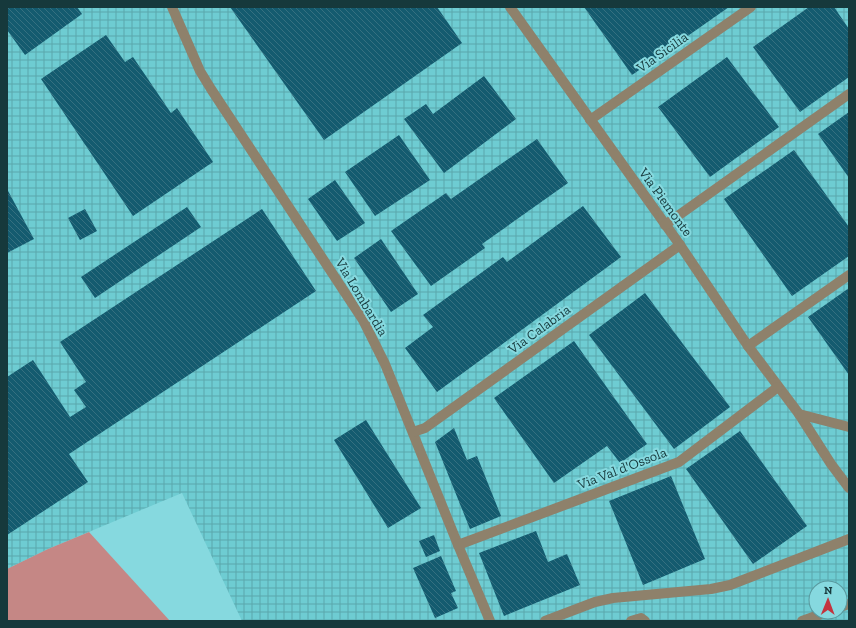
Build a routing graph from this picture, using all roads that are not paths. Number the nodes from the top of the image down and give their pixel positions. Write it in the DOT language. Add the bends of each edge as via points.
graph roads {
  1 [pos="172,7"];
  2 [pos="510,7"];
  3 [pos="751,7"];
  4 [pos="849,94"];
  5 [pos="590,120"];
  6 [pos="665,225"];
  7 [pos="680,245"];
  8 [pos="849,275"];
  9 [pos="748,346"];
  10 [pos="778,387"];
  11 [pos="799,414"];
  12 [pos="849,426"];
  13 [pos="413,432"];
  14 [pos="849,488"];
  15 [pos="849,539"];
  16 [pos="458,545"];
  17 [pos="490,621"];
  18 [pos="545,621"];
  19 [pos="631,621"];
  20 [pos="645,621"];
  1 -- 13 [label="street, Via Lombardia" via="200,70 363,320 385,364"];
  2 -- 5 [label="street, Via Piemonte"];
  3 -- 5 [label="street, Via Sicilia"];
  4 -- 6 [label="street"];
  5 -- 6 [label="street, Via Piemonte"];
  6 -- 7 [label="street, Via Piemonte"];
  7 -- 9 [label="street, Via Piemonte"];
  7 -- 13 [label="street, Via Calabria" via="425,428"];
  8 -- 9 [label="street"];
  9 -- 10 [label="street, Via Piemonte"];
  10 -- 11 [label="street, Via Piemonte"];
  10 -- 16 [label="street, Via Val d'Ossola" via="679,462"];
  11 -- 12 [label="street"];
  11 -- 14 [label="street, Via Piemonte"];
  13 -- 16 [label="street, Via Lombardia"];
  15 -- 18 [label="street" via="730,584 711,589 613,598"];
  16 -- 17 [label="street, Via Lombardia"];
  19 -- 20 [label="street" via="641,618"];
}
